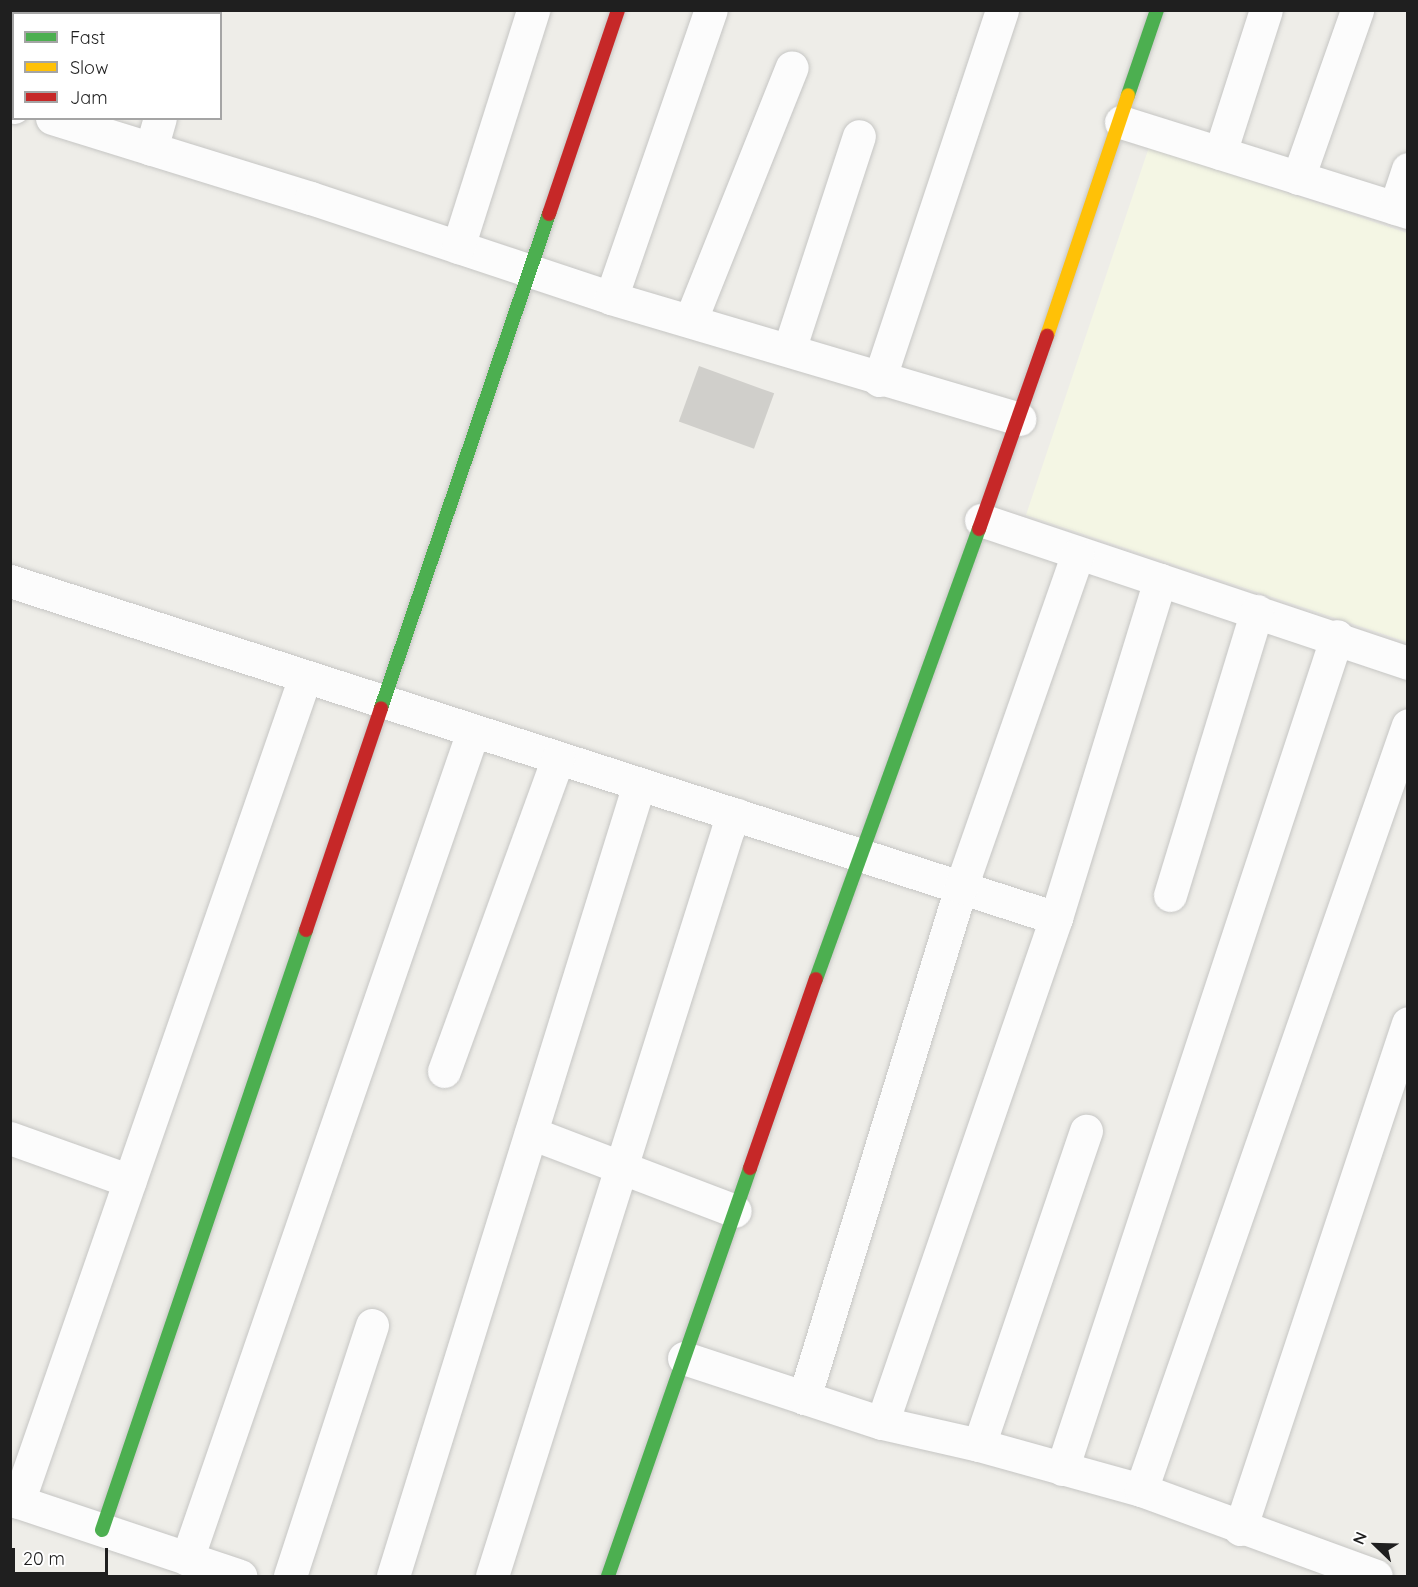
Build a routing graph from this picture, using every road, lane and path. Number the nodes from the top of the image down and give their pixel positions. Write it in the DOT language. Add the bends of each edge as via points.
graph roads {
  1 [pos="533,10"];
  2 [pos="618,10"];
  3 [pos="711,10"];
  4 [pos="1002,10"];
  5 [pos="1157,10"];
  6 [pos="1266,10"];
  7 [pos="1357,10"];
  8 [pos="792,67"];
  9 [pos="65,120"];
  10 [pos="1121,122"];
  11 [pos="155,134"];
  12 [pos="859,136"];
  13 [pos="1220,153"];
  14 [pos="1407,169"];
  15 [pos="1298,178"];
  16 [pos="1401,210"];
  17 [pos="458,247"];
  18 [pos="530,270"];
  19 [pos="611,298"];
  20 [pos="691,319"];
  21 [pos="789,350"];
  22 [pos="879,380"];
  23 [pos="1019,419"];
  24 [pos="981,520"];
  25 [pos="1077,555"];
  26 [pos="1160,580"];
  27 [pos="10,581"];
  28 [pos="1257,611"];
  29 [pos="1337,636"];
  30 [pos="1407,663"];
  31 [pos="305,677"];
  32 [pos="383,702"];
  33 [pos="1407,725"];
  34 [pos="473,731"];
  35 [pos="558,758"];
  36 [pos="639,784"];
  37 [pos="737,815"];
  38 [pos="859,854"];
  39 [pos="961,887"];
  40 [pos="1170,895"];
  41 [pos="1056,918"];
  42 [pos="1407,1023"];
  43 [pos="444,1071"];
  44 [pos="1086,1131"];
  45 [pos="531,1133"];
  46 [pos="10,1138"];
  47 [pos="622,1166"];
  48 [pos="130,1181"];
  49 [pos="735,1210"];
  50 [pos="372,1325"];
  51 [pos="684,1358"];
  52 [pos="804,1398"];
  53 [pos="882,1423"];
  54 [pos="979,1444"];
  55 [pos="1062,1469"];
  56 [pos="1141,1490"];
  57 [pos="14,1500"];
  58 [pos="1240,1529"];
  59 [pos="102,1530"];
  60 [pos="187,1558"];
  61 [pos="240,1576"];
  62 [pos="290,1576"];
  63 [pos="393,1576"];
  64 [pos="492,1576"];
  65 [pos="608,1576"];
  66 [pos="1376,1576"];
  1 -- 17 [label="street"];
  2 -- 18 [label="street"];
  3 -- 19 [label="street"];
  4 -- 22 [label="street"];
  5 -- 10 [label="street"];
  6 -- 13 [label="street"];
  7 -- 15 [label="street"];
  8 -- 20 [label="street"];
  9 -- 11 [label="street"];
  10 -- 13 [label="street"];
  10 -- 23 [label="street"];
  11 -- 17 [label="street"];
  12 -- 21 [label="street"];
  13 -- 15 [label="street"];
  14 -- 16 [label="street"];
  15 -- 16 [label="street"];
  17 -- 18 [label="street"];
  18 -- 19 [label="street"];
  18 -- 32 [label="street"];
  19 -- 20 [label="street"];
  20 -- 21 [label="street"];
  21 -- 22 [label="street"];
  22 -- 23 [label="street"];
  23 -- 24 [label="street"];
  24 -- 25 [label="street"];
  24 -- 38 [label="street"];
  25 -- 26 [label="street"];
  25 -- 39 [label="street"];
  26 -- 28 [label="street"];
  26 -- 41 [label="street"];
  27 -- 31 [label="street"];
  28 -- 29 [label="street"];
  28 -- 40 [label="street"];
  29 -- 30 [label="street"];
  29 -- 55 [label="street"];
  31 -- 32 [label="street"];
  31 -- 48 [label="street"];
  32 -- 34 [label="street"];
  32 -- 59 [label="street"];
  33 -- 56 [label="street"];
  34 -- 35 [label="street"];
  34 -- 60 [label="street"];
  35 -- 36 [label="street"];
  35 -- 43 [label="street"];
  36 -- 37 [label="street"];
  36 -- 45 [label="street"];
  37 -- 38 [label="street"];
  37 -- 47 [label="street" via="728,829"];
  38 -- 39 [label="street"];
  38 -- 49 [label="street"];
  39 -- 41 [label="street"];
  39 -- 52 [label="street"];
  41 -- 53 [label="street"];
  42 -- 58 [label="street"];
  44 -- 54 [label="street"];
  45 -- 47 [label="street"];
  45 -- 63 [label="street"];
  46 -- 48 [label="street"];
  47 -- 49 [label="street"];
  47 -- 64 [label="street"];
  48 -- 57 [label="street"];
  49 -- 51 [label="street"];
  50 -- 62 [label="street"];
  51 -- 52 [label="street"];
  51 -- 65 [label="street"];
  52 -- 53 [label="street"];
  53 -- 54 [label="street"];
  54 -- 55 [label="street"];
  55 -- 56 [label="street"];
  56 -- 58 [label="street"];
  57 -- 59 [label="street"];
  58 -- 66 [label="street"];
  59 -- 60 [label="street"];
  60 -- 61 [label="street"];
}
